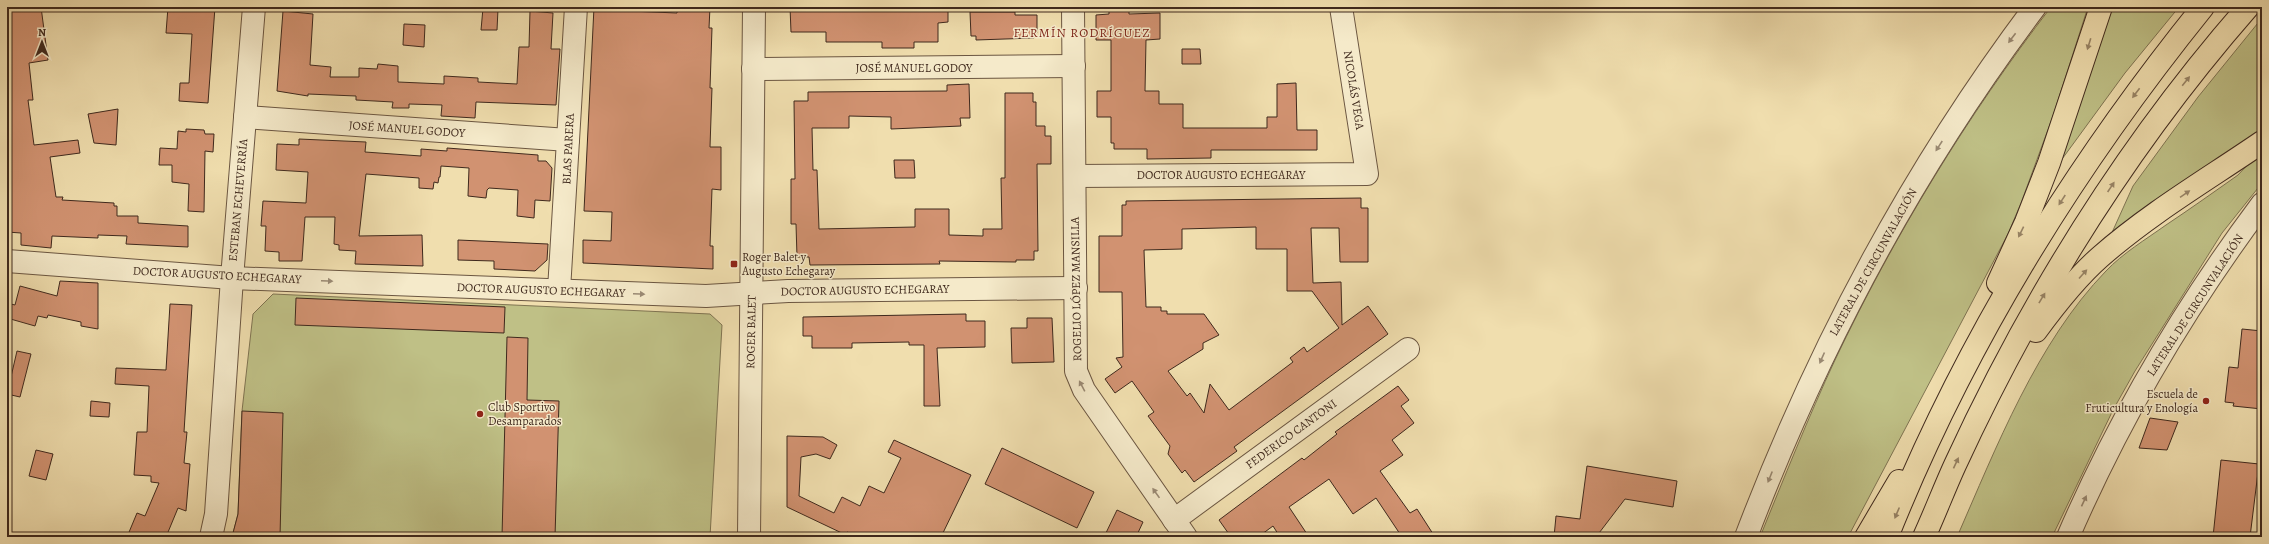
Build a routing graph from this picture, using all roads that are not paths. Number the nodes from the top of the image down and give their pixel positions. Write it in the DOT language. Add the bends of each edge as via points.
graph roads {
  1 [pos="254,7"];
  2 [pos="576,7"];
  3 [pos="754,7"];
  4 [pos="1073,7"];
  5 [pos="1341,7"];
  6 [pos="2035,7"];
  7 [pos="2101,7"];
  8 [pos="2203,7"];
  9 [pos="2248,7"];
  10 [pos="1074,66"];
  11 [pos="754,69"];
  12 [pos="245,117"];
  13 [pos="568,140"];
  14 [pos="2262,142"];
  15 [pos="1367,174"];
  16 [pos="1075,176"];
  17 [pos="2262,204"];
  18 [pos="7,261"];
  19 [pos="232,278"];
  20 [pos="1076,288"];
  21 [pos="559,290"];
  22 [pos="751,293"];
  23 [pos="1408,348"];
  24 [pos="1955,385"];
  25 [pos="1990,393"];
  26 [pos="1943,493"];
  27 [pos="1180,529"];
  28 [pos="211,537"];
  29 [pos="749,537"];
  30 [pos="1746,537"];
  31 [pos="1866,537"];
  32 [pos="1887,537"];
  33 [pos="1924,537"];
  34 [pos="1933,537"];
  35 [pos="2068,537"];
  1 -- 12 [label="street, ESTEBAN ECHEVERRÍA"];
  2 -- 13 [label="street, BLAS PARERA"];
  3 -- 11 [label="street, ROGER BALET"];
  4 -- 10 [label="street, ROGELIO LÓPEZ MANSILLA"];
  5 -- 15 [label="street, NICOLÁS VEGA"];
  6 -- 30 [label="street, LATERAL DE CIRCUNVALACIÓN, one-way" via="1993,63 1931,157 1884,238 1824,351"];
  7 -- 24 [label="highway, one-way" via="2035,200"];
  8 -- 24 [label="highway, one-way" via="2132,98 2073,183 1998,304"];
  25 -- 9 [label="highway, one-way" via="2040,302 2101,202 2161,113"];
  10 -- 11 [label="street, JOSÉ MANUEL GODOY"];
  10 -- 16 [label="street, ROGELIO LÓPEZ MANSILLA"];
  11 -- 22 [label="street, ROGER BALET"];
  12 -- 13 [label="street, JOSÉ MANUEL GODOY"];
  12 -- 19 [label="street, ESTEBAN ECHEVERRÍA"];
  13 -- 21 [label="street, BLAS PARERA"];
  25 -- 14 [label="highway, one-way" via="2044,319 2100,257 2145,222"];
  15 -- 16 [label="street, DOCTOR AUGUSTO ECHEGARAY"];
  16 -- 20 [label="street, ROGELIO LÓPEZ MANSILLA"];
  35 -- 17 [label="street, LATERAL DE CIRCUNVALACIÓN, one-way" via="2143,387 2203,288"];
  18 -- 19 [label="street, DOCTOR AUGUSTO ECHEGARAY"];
  19 -- 21 [label="street, DOCTOR AUGUSTO ECHEGARAY, one-way"];
  19 -- 28 [label="street, ESTEBAN ECHEVERRÍA" via="216,514"];
  20 -- 22 [label="street, DOCTOR AUGUSTO ECHEGARAY"];
  27 -- 20 [label="street, ROGELIO LÓPEZ MANSILLA, one-way" via="1081,384 1076,370"];
  21 -- 22 [label="street, DOCTOR AUGUSTO ECHEGARAY, one-way" via="706,296"];
  22 -- 29 [label="street, ROGER BALET"];
  23 -- 27 [label="street, FEDERICO CANTONI"];
  24 -- 31 [label="highway"];
  24 -- 32 [label="highway, one-way"];
  26 -- 25 [label="highway, one-way"];
  26 -- 33 [label="highway"];
  26 -- 34 [label="highway"];
}
